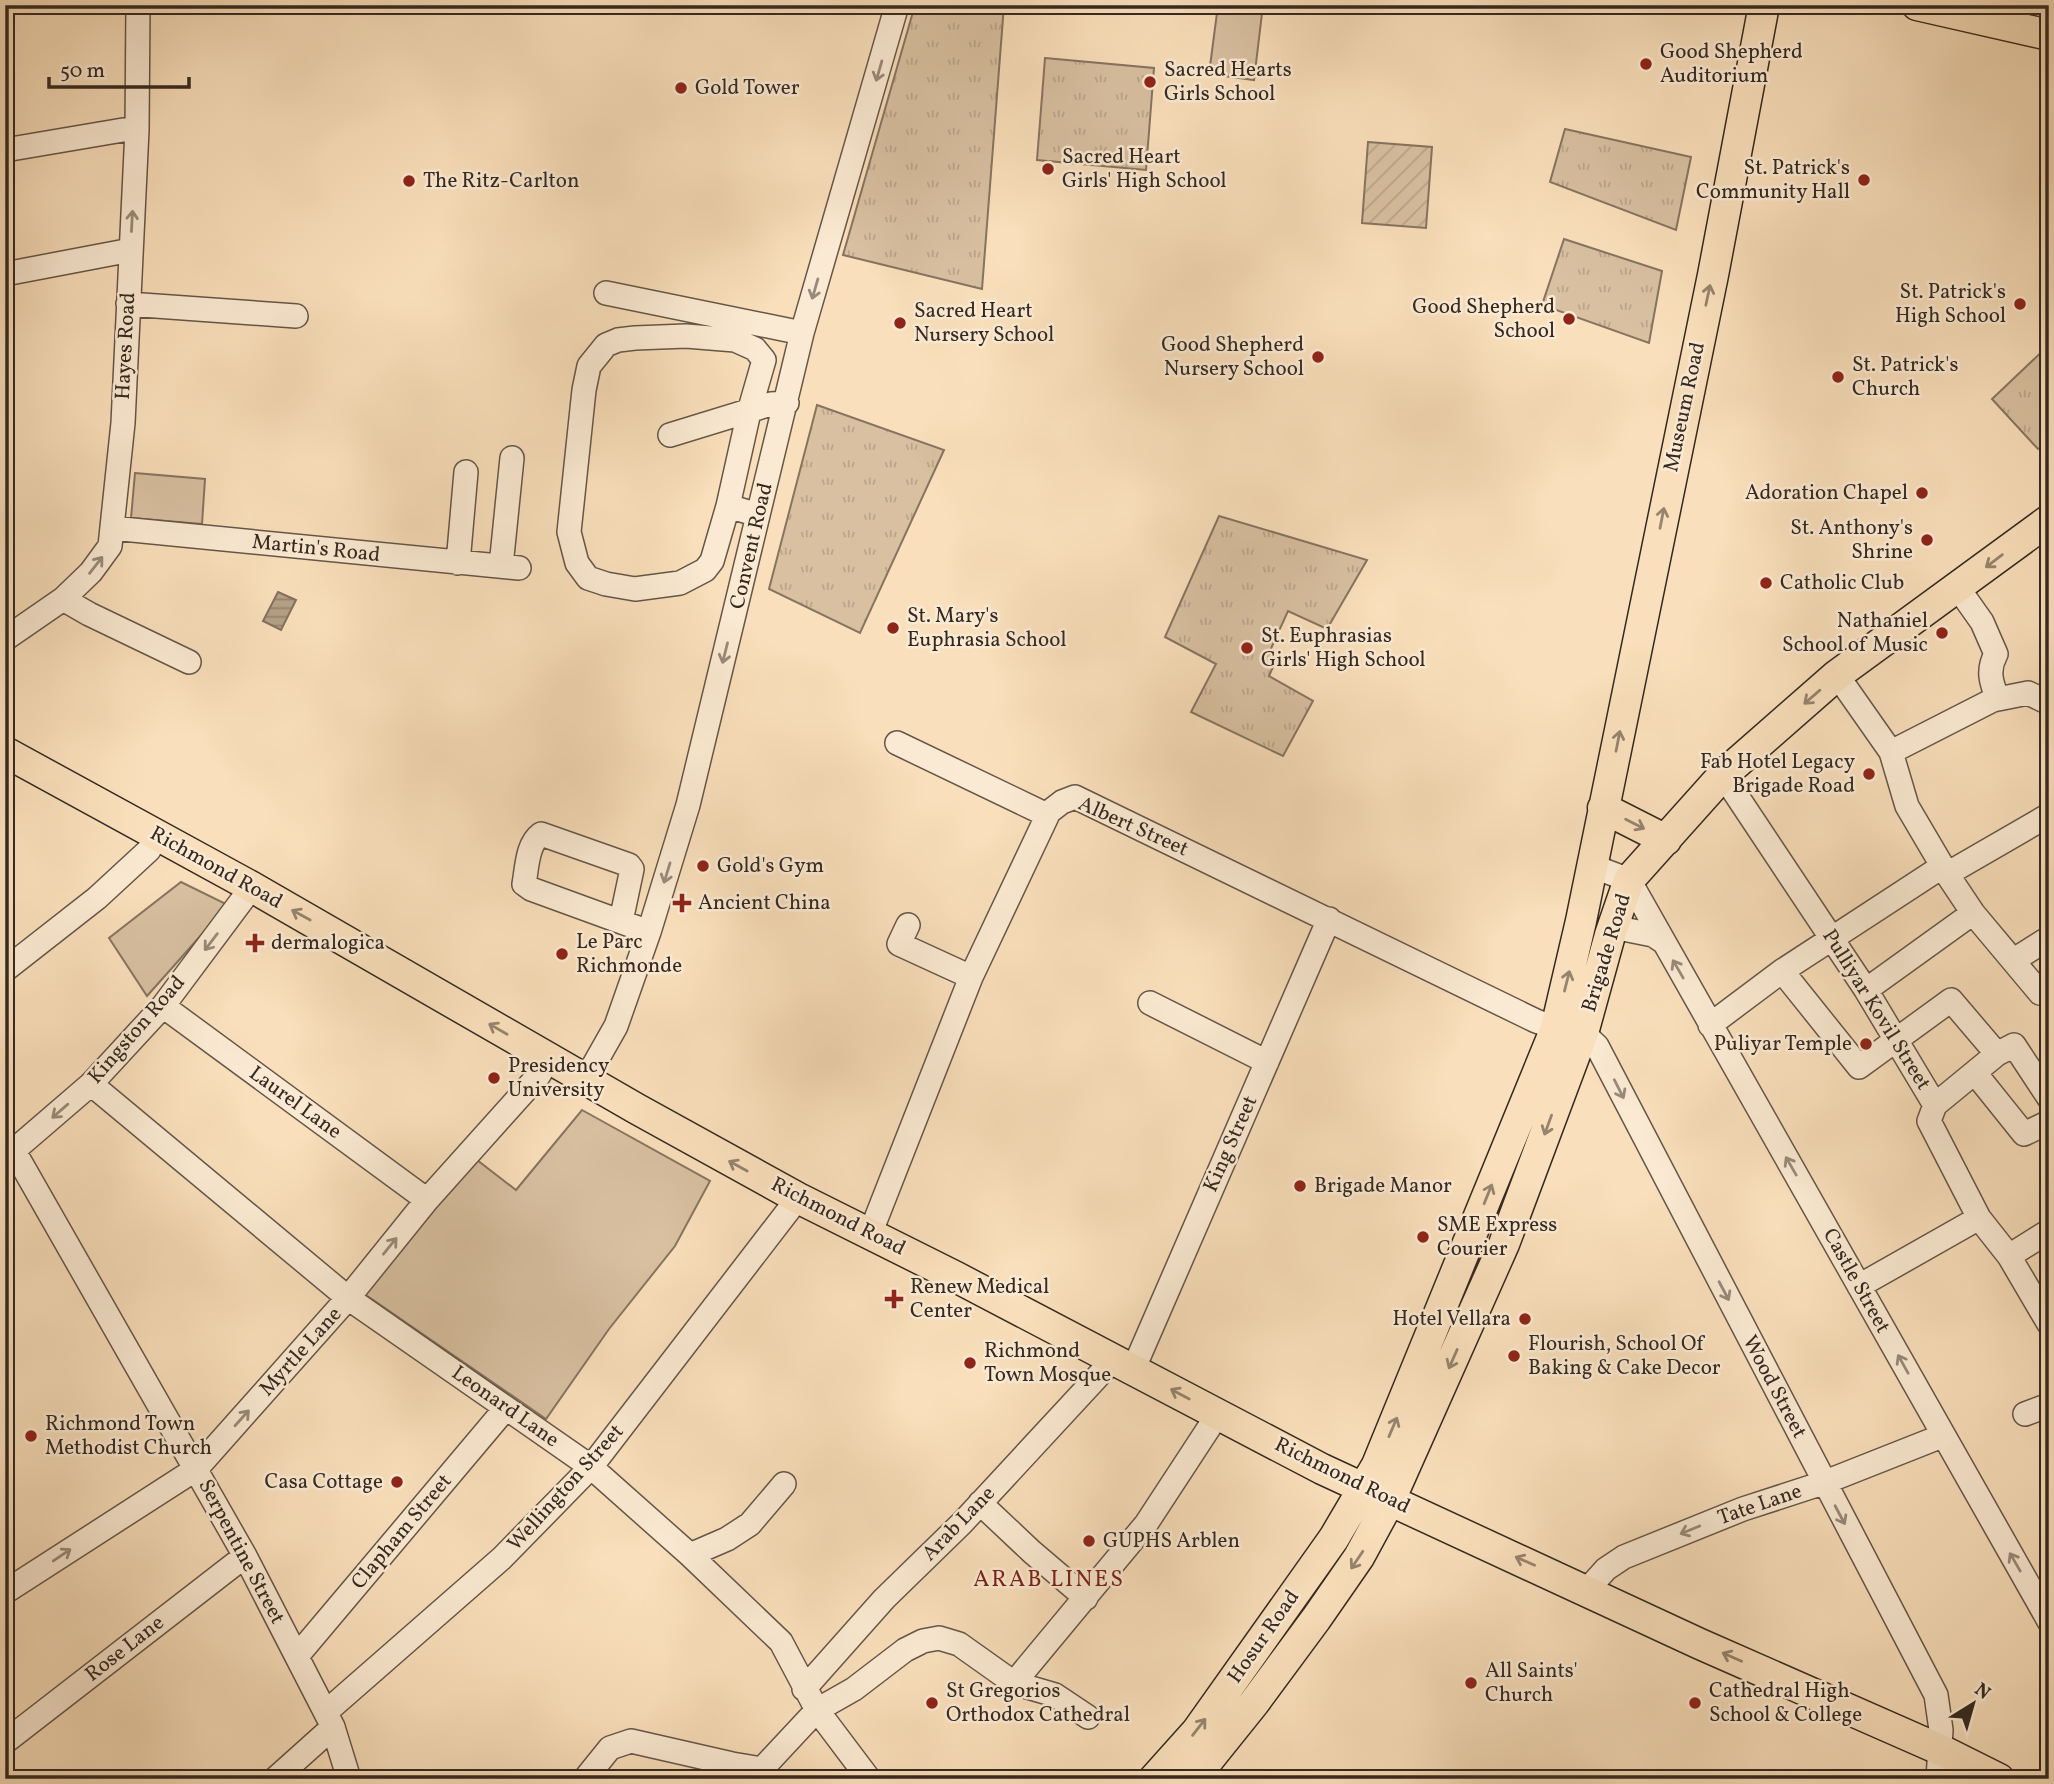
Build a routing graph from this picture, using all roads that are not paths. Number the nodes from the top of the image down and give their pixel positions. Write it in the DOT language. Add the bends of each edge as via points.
graph roads {
  1 [pos="138,5"];
  2 [pos="897,5"];
  3 [pos="1764,5"];
  4 [pos="1917,5"];
  5 [pos="2049,35"];
  6 [pos="137,130"];
  7 [pos="5,150"];
  8 [pos="131,250"];
  9 [pos="5,274"];
  10 [pos="606,293"];
  11 [pos="128,304"];
  12 [pos="296,316"];
  13 [pos="802,333"];
  14 [pos="787,402"];
  15 [pos="749,412"];
  16 [pos="670,435"];
  17 [pos="512,458"];
  18 [pos="466,472"];
  19 [pos="728,506"];
  20 [pos="758,515"];
  21 [pos="2048,523"];
  22 [pos="112,528"];
  23 [pos="458,563"];
  24 [pos="1958,588"];
  25 [pos="63,598"];
  26 [pos="5,639"];
  27 [pos="189,662"];
  28 [pos="1837,675"];
  29 [pos="1998,699"];
  30 [pos="2049,703"];
  31 [pos="897,743"];
  32 [pos="5,752"];
  33 [pos="1891,752"];
  34 [pos="1723,775"];
  35 [pos="1603,808"];
  36 [pos="2049,814"];
  37 [pos="1047,816"];
  38 [pos="157,835"];
  39 [pos="1666,840"];
  40 [pos="1592,866"];
  41 [pos="1945,870"];
  42 [pos="1629,880"];
  43 [pos="251,887"];
  44 [pos="1973,913"];
  45 [pos="1329,919"];
  46 [pos="621,921"];
  47 [pos="908,925"];
  48 [pos="1613,927"];
  49 [pos="649,932"];
  50 [pos="1833,938"];
  51 [pos="2049,938"];
  52 [pos="1662,941"];
  53 [pos="2014,960"];
  54 [pos="5,970"];
  55 [pos="1782,971"];
  56 [pos="971,977"];
  57 [pos="1866,990"];
  58 [pos="2049,990"];
  59 [pos="1150,1003"];
  60 [pos="163,1006"];
  61 [pos="1710,1025"];
  62 [pos="1569,1030"];
  63 [pos="1898,1041"];
  64 [pos="1997,1054"];
  65 [pos="549,1058"];
  66 [pos="1266,1062"];
  67 [pos="1975,1073"];
  68 [pos="586,1079"];
  69 [pos="90,1084"];
  70 [pos="2048,1095"];
  71 [pos="1935,1105"];
  72 [pos="2049,1122"];
  73 [pos="10,1154"];
  74 [pos="798,1198"];
  75 [pos="427,1200"];
  76 [pos="1979,1217"];
  77 [pos="2049,1231"];
  78 [pos="870,1234"];
  79 [pos="2009,1256"];
  80 [pos="1859,1286"];
  81 [pos="348,1298"];
  82 [pos="2049,1325"];
  83 [pos="1123,1365"];
  84 [pos="2049,1405"];
  85 [pos="506,1408"];
  86 [pos="1218,1414"];
  87 [pos="2025,1414"];
  88 [pos="1942,1436"];
  89 [pos="591,1467"];
  90 [pos="196,1469"];
  91 [pos="1322,1469"];
  92 [pos="1823,1483"];
  93 [pos="784,1484"];
  94 [pos="1362,1487"];
  95 [pos="1390,1500"];
  96 [pos="980,1503"];
  97 [pos="1334,1538"];
  98 [pos="690,1555"];
  99 [pos="245,1556"];
  100 [pos="1587,1590"];
  101 [pos="5,1592"];
  102 [pos="1086,1598"];
  103 [pos="2049,1621"];
  104 [pos="297,1656"];
  105 [pos="830,1660"];
  106 [pos="1014,1683"];
  107 [pos="804,1689"];
  108 [pos="853,1689"];
  109 [pos="817,1710"];
  110 [pos="1088,1717"];
  111 [pos="330,1720"];
  112 [pos="5,1742"];
  113 [pos="1936,1758"];
  114 [pos="764,1774"];
  115 [pos="275,1779"];
  116 [pos="349,1779"];
  117 [pos="585,1779"];
  118 [pos="869,1779"];
  119 [pos="1154,1779"];
  120 [pos="1193,1779"];
  121 [pos="1924,1779"];
  122 [pos="1999,1779"];
  1 -- 6 [label="street, Hayes Road"];
  2 -- 13 [label="street, Convent Road, one-way"];
  35 -- 3 [label="main road, Museum Road, one-way"];
  4 -- 5 [label="main road"];
  6 -- 7 [label="street"];
  8 -- 6 [label="street, Hayes Road, one-way"];
  8 -- 9 [label="street"];
  8 -- 11 [label="street, Hayes Road"];
  10 -- 13 [label="street"];
  11 -- 12 [label="street"];
  11 -- 22 [label="street, Hayes Road"];
  13 -- 14 [label="street, Convent Road"];
  14 -- 15 [label="street"];
  14 -- 20 [label="street, Convent Road"];
  15 -- 16 [label="street"];
  15 -- 19 [label="street"];
  15 -- 19 [label="street" via="764,360 744,342 686,336 618,340 606,345 589,366 569,532 577,563 588,578 635,589 680,583 712,561"];
  17 -- 23 [label="street, Martin's Road" via="510,567"];
  18 -- 23 [label="street"];
  19 -- 20 [label="street"];
  20 -- 49 [label="street, Convent Road, one-way" via="692,788"];
  21 -- 24 [label="main road, Brigade Road, one-way"];
  22 -- 23 [label="street, Martin's Road"];
  25 -- 22 [label="street, Hayes Road, one-way" via="110,546"];
  24 -- 28 [label="main road, Brigade Road"];
  24 -- 29 [label="street" via="1982,622 1996,654 1989,679"];
  25 -- 26 [label="street, Hayes Road"];
  25 -- 27 [label="street"];
  28 -- 33 [label="street"];
  28 -- 34 [label="main road, Brigade Road, one-way"];
  29 -- 30 [label="street" via="2028,693"];
  29 -- 33 [label="street"];
  31 -- 37 [label="street"];
  32 -- 38 [label="main road, Richmond Road"];
  33 -- 41 [label="street" via="1906,806"];
  34 -- 39 [label="main road, Brigade Road"];
  34 -- 50 [label="street, Pulliyar Kovil Street"];
  35 -- 39 [label="main road, one-way"];
  35 -- 40 [label="main road, Brigade Road"];
  36 -- 41 [label="street"];
  37 -- 45 [label="street, Albert Street" via="1075,797"];
  37 -- 56 [label="street, Albert Street"];
  38 -- 43 [label="main road, Richmond Road"];
  38 -- 54 [label="street" via="149,850 97,898"];
  39 -- 42 [label="main road, Brigade Road"];
  40 -- 42 [label="street"];
  62 -- 40 [label="main road, Brigade Road, one-way" via="1575,952"];
  41 -- 44 [label="street"];
  41 -- 50 [label="street"];
  42 -- 48 [label="main road, Brigade Road"];
  42 -- 52 [label="street, Castle Street"];
  43 -- 60 [label="street, Kingston Road, one-way"];
  65 -- 43 [label="main road, Richmond Road, one-way"];
  44 -- 53 [label="street"];
  44 -- 57 [label="street"];
  45 -- 62 [label="street, Albert Street" via="1536,1021"];
  45 -- 66 [label="street, King Street"];
  46 -- 46 [label="street" via="524,884 536,838 541,834 629,865 632,869"];
  46 -- 49 [label="street"];
  47 -- 56 [label="street" via="899,944"];
  48 -- 52 [label="street"];
  48 -- 62 [label="main road, Brigade Road"];
  49 -- 68 [label="street, Convent Road" via="616,1026"];
  50 -- 55 [label="street"];
  50 -- 57 [label="street, Pulliyar Kovil Street"];
  51 -- 53 [label="street"];
  61 -- 52 [label="street, Castle Street, one-way"];
  53 -- 58 [label="street" via="2040,993"];
  55 -- 61 [label="street"];
  55 -- 63 [label="street" via="1859,1067"];
  56 -- 78 [label="street, Albert Street"];
  57 -- 63 [label="street, Pulliyar Kovil Street"];
  59 -- 66 [label="street"];
  60 -- 69 [label="street, Kingston Road"];
  60 -- 75 [label="street, Laurel Lane"];
  80 -- 61 [label="street, Castle Street, one-way"];
  62 -- 92 [label="street, Wood Street, one-way" via="1597,1046"];
  94 -- 62 [label="main road, Brigade Road, one-way" via="1377,1465"];
  62 -- 95 [label="main road, Brigade Road, one-way" via="1504,1244"];
  63 -- 64 [label="street" via="1951,1000"];
  63 -- 71 [label="street, Pulliyar Kovil Street"];
  64 -- 67 [label="street"];
  64 -- 70 [label="street" via="2014,1045"];
  65 -- 68 [label="main road, Richmond Road"];
  65 -- 75 [label="street, Myrtle Lane"];
  66 -- 83 [label="street, King Street"];
  67 -- 71 [label="street"];
  67 -- 72 [label="street" via="2024,1134"];
  74 -- 68 [label="main road, Richmond Road, one-way"];
  69 -- 73 [label="street, Kingston Road, one-way"];
  69 -- 81 [label="street, Leonard Lane"];
  71 -- 76 [label="street, Pulliyar Kovil Street" via="1929,1121"];
  73 -- 90 [label="street, Serpentine Street"];
  74 -- 78 [label="main road, Richmond Road"];
  74 -- 89 [label="street, Wellington Street"];
  81 -- 75 [label="street, Myrtle Lane, one-way"];
  76 -- 79 [label="street, Pulliyar Kovil Street"];
  76 -- 80 [label="street"];
  77 -- 79 [label="street"];
  78 -- 83 [label="main road, Richmond Road"];
  79 -- 82 [label="street, Pulliyar Kovil Street"];
  88 -- 80 [label="street, Castle Street, one-way"];
  81 -- 85 [label="street, Leonard Lane"];
  90 -- 81 [label="street, Myrtle Lane, one-way"];
  86 -- 83 [label="main road, Richmond Road, one-way"];
  83 -- 96 [label="street, Arab Lane"];
  84 -- 87 [label="street"];
  85 -- 89 [label="street, Leonard Lane"];
  85 -- 104 [label="street, Clapham Street"];
  86 -- 91 [label="main road, Richmond Road"];
  86 -- 102 [label="street" via="1146,1524"];
  88 -- 92 [label="street, Tate Lane"];
  103 -- 88 [label="street, Castle Street, one-way"];
  89 -- 98 [label="street, Leonard Lane"];
  89 -- 111 [label="street, Wellington Street"];
  90 -- 99 [label="street, Serpentine Street"];
  101 -- 90 [label="street, Myrtle Lane, one-way"];
  91 -- 94 [label="main road, Richmond Road"];
  91 -- 97 [label="main road" via="1334,1505"];
  92 -- 100 [label="street, Tate Lane, one-way" via="1743,1509 1624,1557"];
  92 -- 113 [label="street, Wood Street, one-way" via="1936,1695 1941,1730"];
  93 -- 98 [label="street" via="742,1530"];
  94 -- 95 [label="main road, Richmond Road"];
  94 -- 97 [label="main road, Hosur Road"];
  100 -- 95 [label="main road, Richmond Road, one-way"];
  95 -- 120 [label="main road, Hosur Road, one-way" via="1359,1557 1316,1619"];
  96 -- 102 [label="street"];
  96 -- 105 [label="street, Arab Lane"];
  119 -- 97 [label="main road, Hosur Road, one-way" via="1197,1731"];
  98 -- 107 [label="street, Leonard Lane" via="780,1642"];
  99 -- 104 [label="street, Serpentine Street"];
  99 -- 112 [label="street, Rose Lane"];
  113 -- 100 [label="main road, Richmond Road, one-way"];
  102 -- 106 [label="street"];
  104 -- 111 [label="street, Serpentine Street"];
  105 -- 107 [label="street, Arab Lane"];
  105 -- 108 [label="street"];
  106 -- 108 [label="street" via="958,1644 939,1639 905,1650"];
  106 -- 110 [label="street" via="1055,1695"];
  107 -- 109 [label="street, Leonard Lane"];
  108 -- 109 [label="street"];
  109 -- 114 [label="street"];
  109 -- 118 [label="street, Leonard Lane"];
  111 -- 115 [label="street, Wellington Street"];
  111 -- 116 [label="street, Serpentine Street"];
  113 -- 121 [label="street, Wood Street"];
  113 -- 122 [label="main road, Richmond Road"];
  114 -- 117 [label="street" via="631,1741 610,1748"];
}
